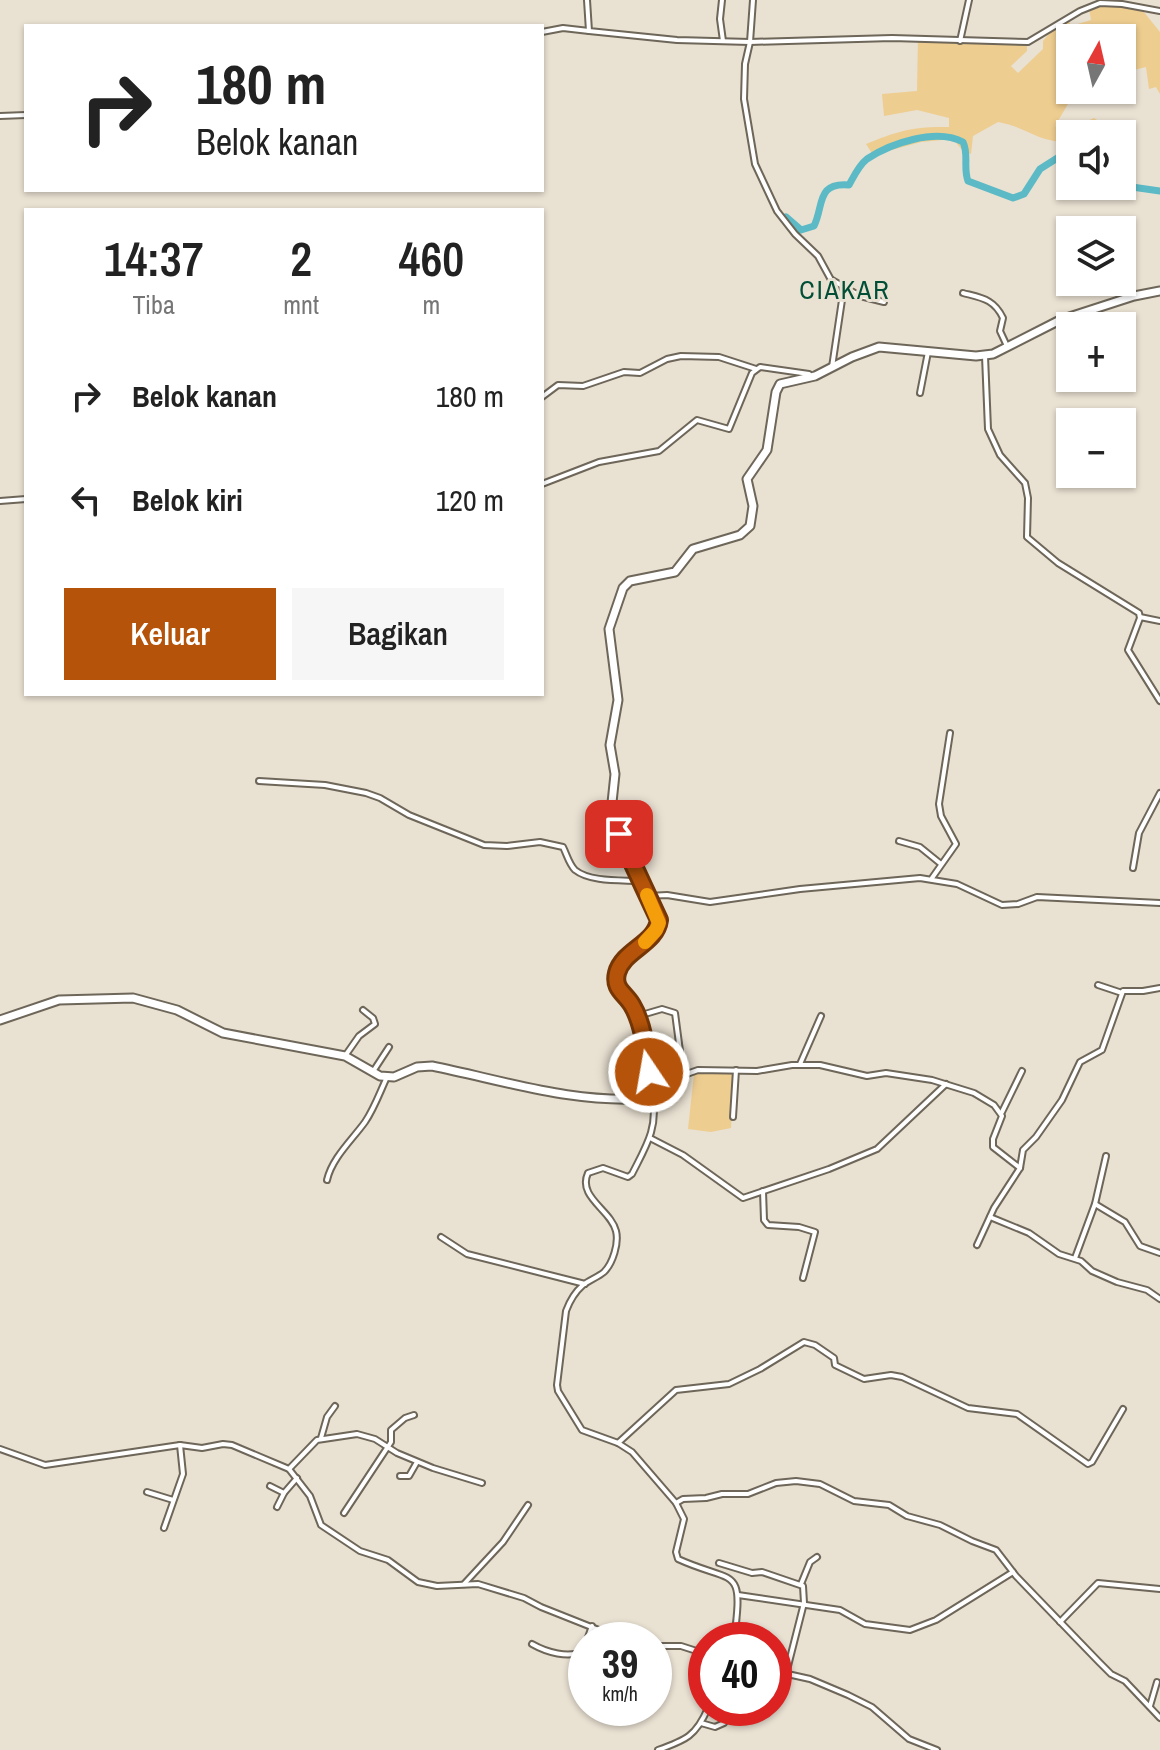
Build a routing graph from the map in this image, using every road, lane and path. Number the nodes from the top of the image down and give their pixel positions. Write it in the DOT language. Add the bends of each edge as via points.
graph roads {
  1 [pos="587,0"];
  2 [pos="722,0"];
  3 [pos="753,0"];
  4 [pos="969,0"];
  5 [pos="1160,11"];
  6 [pos="589,31"];
  7 [pos="544,32"];
  8 [pos="723,41"];
  9 [pos="960,41"];
  10 [pos="750,42"];
  11 [pos="24,115"];
  12 [pos="0,116"];
  13 [pos="832,280"];
  14 [pos="1160,291"];
  15 [pos="963,293"];
  16 [pos="884,302"];
  17 [pos="1008,348"];
  18 [pos="928,352"];
  19 [pos="985,355"];
  20 [pos="832,367"];
  21 [pos="758,369"];
  22 [pos="820,373"];
  23 [pos="920,393"];
  24 [pos="544,396"];
  25 [pos="544,483"];
  26 [pos="24,499"];
  27 [pos="0,501"];
  28 [pos="1140,617"];
  29 [pos="1160,621"];
  30 [pos="1160,701"];
  31 [pos="950,733"];
  32 [pos="259,781"];
  33 [pos="1160,793"];
  34 [pos="899,841"];
  35 [pos="941,864"];
  36 [pos="1133,868"];
  37 [pos="932,878"];
  38 [pos="641,881"];
  39 [pos="647,896"];
  40 [pos="1160,903"];
  41 [pos="1098,985"];
  42 [pos="1160,988"];
  43 [pos="1122,993"];
  44 [pos="363,1010"];
  45 [pos="821,1016"];
  46 [pos="636,1017"];
  47 [pos="0,1020"];
  48 [pos="389,1047"];
  49 [pos="345,1056"];
  50 [pos="800,1064"];
  51 [pos="736,1070"];
  52 [pos="1022,1071"];
  53 [pos="372,1072"];
  54 [pos="683,1074"];
  55 [pos="387,1077"];
  56 [pos="651,1080"];
  57 [pos="946,1084"];
  58 [pos="652,1098"];
  59 [pos="1002,1112"];
  60 [pos="733,1117"];
  61 [pos="650,1138"];
  62 [pos="1106,1156"];
  63 [pos="1020,1168"];
  64 [pos="327,1180"];
  65 [pos="763,1191"];
  66 [pos="1095,1204"];
  67 [pos="990,1217"];
  68 [pos="441,1237"];
  69 [pos="977,1245"];
  70 [pos="1160,1253"];
  71 [pos="1075,1258"];
  72 [pos="803,1278"];
  73 [pos="585,1284"];
  74 [pos="1160,1299"];
  75 [pos="335,1406"];
  76 [pos="1123,1409"];
  77 [pos="414,1415"];
  78 [pos="321,1438"];
  79 [pos="618,1443"];
  80 [pos="180,1445"];
  81 [pos="387,1447"];
  82 [pos="0,1449"];
  83 [pos="417,1461"];
  84 [pos="289,1469"];
  85 [pos="400,1476"];
  86 [pos="297,1478"];
  87 [pos="482,1483"];
  88 [pos="270,1486"];
  89 [pos="147,1492"];
  90 [pos="284,1493"];
  91 [pos="173,1500"];
  92 [pos="676,1503"];
  93 [pos="528,1505"];
  94 [pos="277,1507"];
  95 [pos="344,1513"];
  96 [pos="164,1528"];
  97 [pos="817,1557"];
  98 [pos="719,1563"];
  99 [pos="1013,1572"];
  100 [pos="464,1584"];
  101 [pos="801,1584"];
  102 [pos="1160,1589"];
  103 [pos="738,1595"];
  104 [pos="804,1603"];
  105 [pos="581,1622"];
  106 [pos="736,1622"];
  107 [pos="1060,1622"];
  108 [pos="532,1644"];
  109 [pos="792,1650"];
  110 [pos="568,1654"];
  111 [pos="792,1675"];
  112 [pos="1157,1682"];
  113 [pos="1150,1706"];
  114 [pos="1160,1718"];
  115 [pos="698,1726"];
  116 [pos="658,1750"];
  117 [pos="937,1750"];
  1 -- 6 [label="street"];
  2 -- 8 [label="street"];
  3 -- 10 [label="street"];
  4 -- 9 [label="street"];
  5 -- 9 [label="street" via="1103,2 1031,42"];
  6 -- 7 [label="street"];
  6 -- 8 [label="street"];
  8 -- 10 [label="street"];
  9 -- 10 [label="street"];
  10 -- 13 [label="street" via="744,99 755,164 777,211 818,256"];
  11 -- 12 [label="street"];
  13 -- 16 [label="street"];
  13 -- 20 [label="street" via="842,306"];
  14 -- 17 [label="street" via="1070,316"];
  15 -- 17 [label="street" via="989,299 997,307"];
  17 -- 19 [label="street"];
  18 -- 19 [label="street"];
  18 -- 20 [label="street" via="879,347"];
  18 -- 23 [label="street"];
  19 -- 28 [label="street" via="988,429 1000,455 1025,483 1027,537"];
  20 -- 22 [label="street"];
  21 -- 22 [label="street"];
  21 -- 24 [label="street" via="719,357 681,356 640,373 624,372 586,385 558,385"];
  21 -- 25 [label="street" via="729,429 697,420 659,451 599,462"];
  22 -- 38 [label="street" via="778,385 766,454 746,481 753,506 750,526 740,535 693,549 675,572 630,581 616,606 609,629 618,700 610,745 615,774 611,812"];
  26 -- 27 [label="street"];
  28 -- 29 [label="street"];
  28 -- 30 [label="street" via="1128,650"];
  31 -- 35 [label="street" via="939,804 956,844"];
  32 -- 38 [label="street" via="366,793 477,843 550,842 563,847 581,873"];
  33 -- 36 [label="street" via="1139,833"];
  34 -- 35 [label="street" via="920,847"];
  35 -- 37 [label="street"];
  37 -- 39 [label="street" via="704,902"];
  37 -- 40 [label="street" via="1002,905 1037,897"];
  38 -- 39 [label="street"];
  39 -- 46 [label="street" via="658,926 616,976 618,990"];
  41 -- 43 [label="street"];
  42 -- 43 [label="street"];
  43 -- 63 [label="street" via="1102,1050 1080,1062 1061,1101 1022,1151"];
  44 -- 49 [label="street" via="375,1024"];
  45 -- 50 [label="street"];
  46 -- 54 [label="street" via="662,1009 675,1013"];
  46 -- 56 [label="street"];
  47 -- 49 [label="street" via="59,1000 133,998 177,1010 223,1033"];
  48 -- 53 [label="street"];
  49 -- 53 [label="street"];
  50 -- 51 [label="street"];
  50 -- 57 [label="street"];
  51 -- 54 [label="street"];
  51 -- 60 [label="street"];
  52 -- 59 [label="street"];
  53 -- 55 [label="street"];
  54 -- 56 [label="street"];
  55 -- 58 [label="street" via="432,1066 543,1092"];
  55 -- 64 [label="street"];
  56 -- 58 [label="street"];
  57 -- 59 [label="street" via="974,1093"];
  57 -- 65 [label="street" via="877,1149"];
  58 -- 61 [label="street"];
  59 -- 63 [label="street" via="993,1147"];
  61 -- 65 [label="street" via="740,1197"];
  61 -- 73 [label="street" via="630,1176 603,1168 588,1173 587,1191 617,1232 610,1264"];
  62 -- 66 [label="street"];
  63 -- 67 [label="street"];
  65 -- 72 [label="street" via="768,1225 815,1232"];
  66 -- 70 [label="street" via="1125,1222 1140,1246"];
  66 -- 71 [label="street"];
  67 -- 69 [label="street"];
  67 -- 71 [label="street"];
  68 -- 73 [label="street" via="467,1254"];
  71 -- 74 [label="street" via="1092,1271"];
  73 -- 79 [label="street" via="566,1311 558,1391 582,1430"];
  75 -- 78 [label="street"];
  76 -- 79 [label="street" via="1088,1464 1017,1414 963,1407 898,1375 862,1378 804,1342 729,1384 676,1390"];
  77 -- 81 [label="street" via="391,1430"];
  78 -- 81 [label="street" via="357,1434"];
  78 -- 84 [label="street"];
  79 -- 92 [label="street" via="639,1458"];
  80 -- 82 [label="street" via="45,1465"];
  80 -- 84 [label="street" via="232,1445"];
  80 -- 91 [label="street" via="183,1474"];
  81 -- 83 [label="street"];
  81 -- 95 [label="street"];
  83 -- 85 [label="street" via="409,1476"];
  83 -- 87 [label="street"];
  84 -- 86 [label="street"];
  86 -- 90 [label="street"];
  86 -- 100 [label="street" via="321,1525 360,1551 388,1560 418,1582"];
  88 -- 90 [label="street"];
  89 -- 91 [label="street"];
  90 -- 94 [label="street"];
  91 -- 96 [label="street"];
  92 -- 99 [label="street" via="748,1494 776,1483 820,1484 854,1501 889,1505 991,1546"];
  92 -- 103 [label="street" via="684,1519 678,1559 727,1576"];
  93 -- 100 [label="street"];
  97 -- 101 [label="street"];
  98 -- 101 [label="street"];
  99 -- 104 [label="street" via="913,1630 865,1624 842,1611"];
  99 -- 107 [label="street"];
  100 -- 105 [label="street" via="524,1598"];
  101 -- 104 [label="street"];
  102 -- 107 [label="street" via="1098,1583"];
  103 -- 104 [label="street"];
  103 -- 106 [label="street"];
  104 -- 109 [label="street"];
  107 -- 113 [label="street"];
  108 -- 110 [label="street"];
  111 -- 117 [label="street" via="872,1707 909,1739"];
  112 -- 113 [label="street"];
  113 -- 114 [label="street"];
  115 -- 116 [label="street" via="689,1737"];
}
